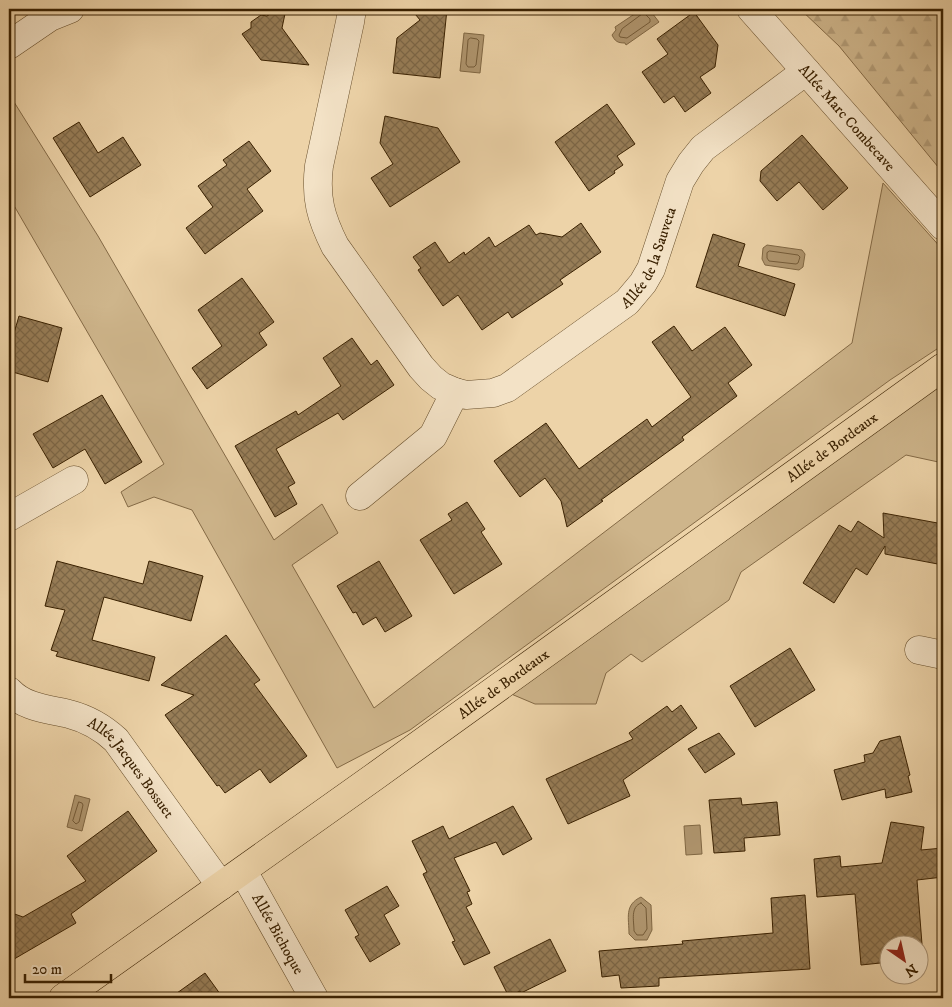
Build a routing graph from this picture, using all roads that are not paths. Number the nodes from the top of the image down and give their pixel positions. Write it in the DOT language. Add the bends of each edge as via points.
graph roads {
  1 [pos="70,9"];
  2 [pos="352,9"];
  3 [pos="751,9"];
  4 [pos="9,44"];
  5 [pos="806,71"];
  6 [pos="943,226"];
  7 [pos="943,367"];
  8 [pos="454,392"];
  9 [pos="74,480"];
  10 [pos="360,496"];
  11 [pos="9,517"];
  12 [pos="9,691"];
  13 [pos="243,871"];
  14 [pos="221,886"];
  15 [pos="63,998"];
  16 [pos="314,998"];
  1 -- 4 [label="street" via="50,17"];
  2 -- 8 [label="street, Allée de la Sauveta" via="319,166 317,185 324,226 421,367 430,378"];
  3 -- 5 [label="street, Allée Marc Combecave"];
  5 -- 6 [label="street, Allée Marc Combecave"];
  5 -- 8 [label="street, Allée de la Sauveta" via="703,148 690,163 680,181 652,269 627,302 507,388 482,395"];
  7 -- 13 [label="main road, Allée de Bordeaux"];
  8 -- 10 [label="street" via="433,436"];
  9 -- 11 [label="street"];
  12 -- 14 [label="street, Allée Jacques Bossuet" via="23,702 71,714 104,728 116,740"];
  13 -- 14 [label="main road, Allée de Bordeaux"];
  13 -- 16 [label="street, Allée Bichoque"];
  14 -- 15 [label="main road, Allée de Bordeaux"];
}
